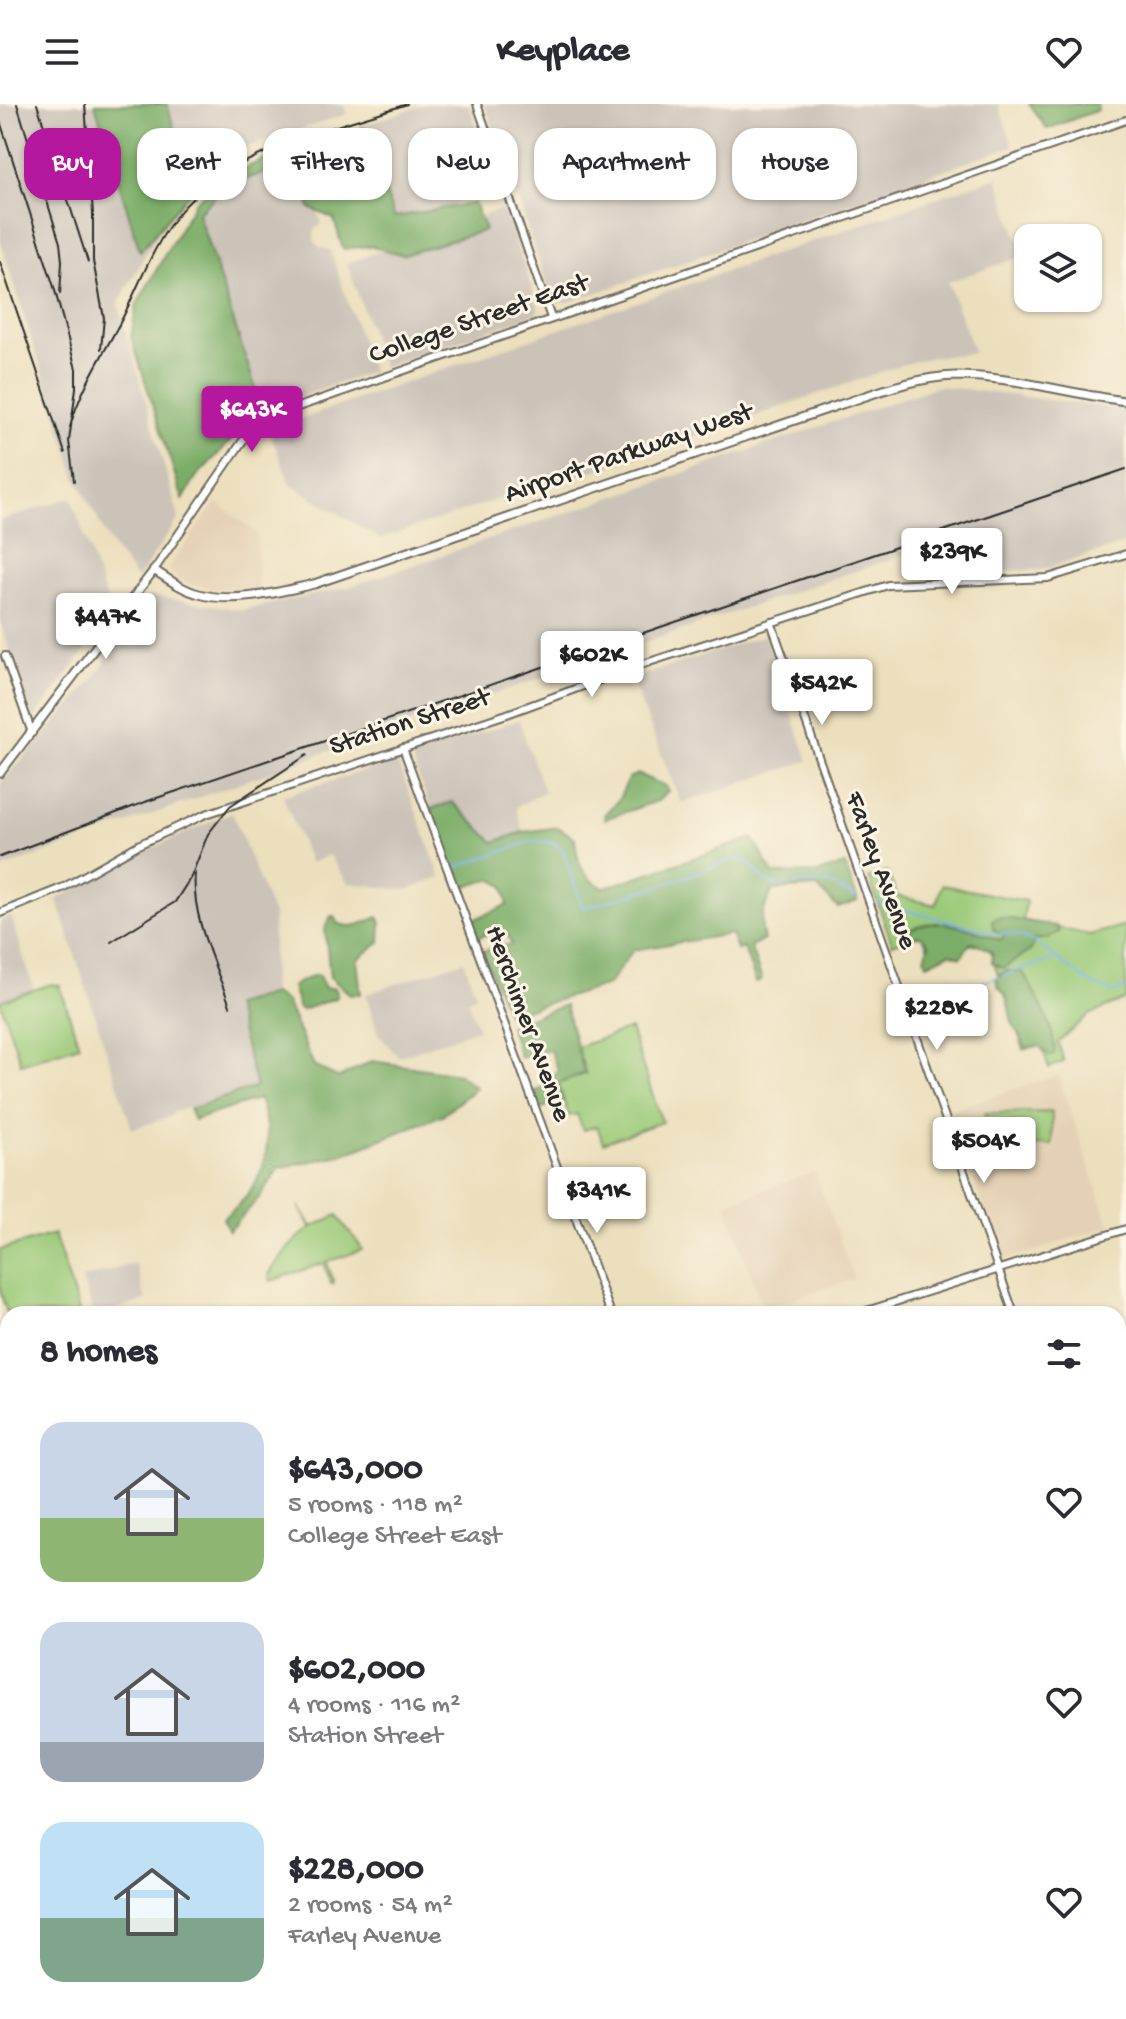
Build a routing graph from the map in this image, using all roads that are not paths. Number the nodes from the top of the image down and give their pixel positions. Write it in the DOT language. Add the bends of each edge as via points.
graph roads {
  1 [pos="477,104"];
  2 [pos="1126,120"];
  3 [pos="551,318"];
  4 [pos="1126,401"];
  5 [pos="1126,554"];
  6 [pos="154,570"];
  7 [pos="771,622"];
  8 [pos="5,656"];
  9 [pos="32,733"];
  10 [pos="403,748"];
  11 [pos="0,773"];
  12 [pos="0,913"];
  13 [pos="1126,1229"];
  14 [pos="998,1270"];
  15 [pos="608,1306"];
  16 [pos="883,1306"];
  17 [pos="1011,1306"];
  1 -- 3 [label="street"];
  2 -- 3 [label="street, College Street East"];
  3 -- 6 [label="street, College Street East" via="297,406 260,424 218,474"];
  4 -- 6 [label="main road, Airport Parkway West" via="993,379 938,378 842,404 314,584 215,597 196,594"];
  5 -- 7 [label="street, Station Street" via="1048,578 888,585"];
  6 -- 9 [label="main road, College Street East"];
  7 -- 10 [label="street, Station Street"];
  7 -- 14 [label="street, Farley Avenue"];
  8 -- 9 [label="street"];
  9 -- 11 [label="main road, College Street East"];
  10 -- 12 [label="street, Station Street" via="171,828 64,887"];
  10 -- 15 [label="street, Herchimer Avenue"];
  13 -- 14 [label="street"];
  14 -- 16 [label="street"];
  14 -- 17 [label="street, Farley Avenue"];
}
